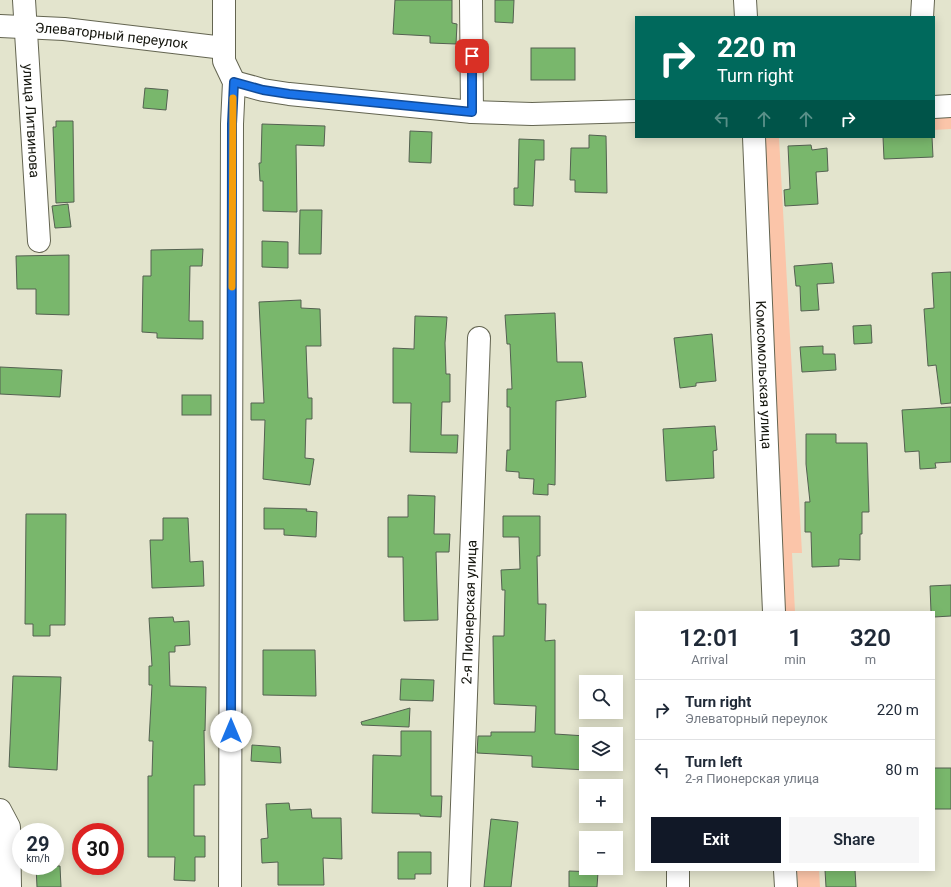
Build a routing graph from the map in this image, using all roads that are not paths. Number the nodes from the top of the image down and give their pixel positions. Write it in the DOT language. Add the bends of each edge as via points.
graph roads {
  1 [pos="24,0"];
  2 [pos="224,0"];
  3 [pos="471,0"];
  4 [pos="745,0"];
  5 [pos="922,0"];
  6 [pos="746,16"];
  7 [pos="922,16"];
  8 [pos="0,26"];
  9 [pos="26,26"];
  10 [pos="224,48"];
  11 [pos="234,82"];
  12 [pos="951,106"];
  13 [pos="935,107"];
  14 [pos="635,111"];
  15 [pos="472,112"];
  16 [pos="754,138"];
  17 [pos="39,241"];
  18 [pos="479,338"];
  19 [pos="774,611"];
  20 [pos="0,810"];
  21 [pos="678,871"];
  22 [pos="785,871"];
  23 [pos="10,887"];
  24 [pos="230,887"];
  25 [pos="459,887"];
  26 [pos="678,887"];
  27 [pos="786,887"];
  1 -- 9 [label="street, улица Литвинова"];
  2 -- 10 [label="street"];
  3 -- 15 [label="street"];
  4 -- 6 [label="street"];
  5 -- 7 [label="street"];
  8 -- 9 [label="street, Элеваторный переулок"];
  9 -- 10 [label="street, Элеваторный переулок"];
  9 -- 17 [label="street, улица Литвинова"];
  10 -- 11 [label="street" via="224,61"];
  11 -- 15 [label="street" via="289,94"];
  11 -- 24 [label="street"];
  12 -- 13 [label="street"];
  14 -- 15 [label="street" via="532,114"];
  16 -- 19 [label="street, Комсомольская улица"];
  18 -- 25 [label="street, 2-я Пионерская улица"];
  20 -- 23 [label="street" via="9,827"];
  21 -- 26 [label="street"];
  22 -- 27 [label="street"];
}
